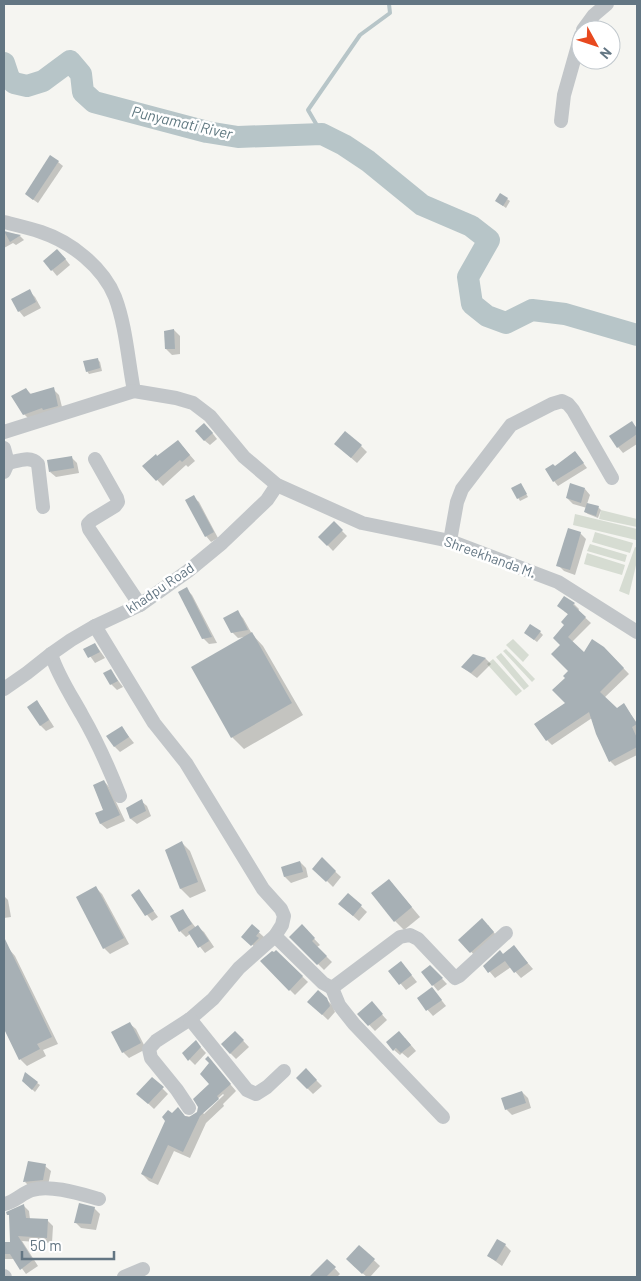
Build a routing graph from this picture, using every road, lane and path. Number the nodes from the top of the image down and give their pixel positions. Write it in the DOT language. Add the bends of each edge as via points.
graph roads {
  1 [pos="607,4"];
  2 [pos="590,20"];
  3 [pos="571,70"];
  4 [pos="561,121"];
  5 [pos="4,222"];
  6 [pos="134,391"];
  7 [pos="4,432"];
  8 [pos="4,448"];
  9 [pos="95,459"];
  10 [pos="6,468"];
  11 [pos="612,478"];
  12 [pos="277,485"];
  13 [pos="43,507"];
  14 [pos="450,541"];
  15 [pos="140,605"];
  16 [pos="95,626"];
  17 [pos="637,632"];
  18 [pos="50,654"];
  19 [pos="4,689"];
  20 [pos="120,796"];
  21 [pos="506,933"];
  22 [pos="275,936"];
  23 [pos="332,988"];
  24 [pos="190,1019"];
  25 [pos="284,1071"];
  26 [pos="189,1108"];
  27 [pos="443,1116"];
  28 [pos="99,1199"];
  29 [pos="4,1204"];
  30 [pos="143,1269"];
  31 [pos="124,1277"];
  1 -- 2 [label="street"];
  3 -- 4 [label="street"];
  5 -- 6 [label="street" via="42,232 68,245 91,262 105,279 122,321"];
  6 -- 7 [label="street"];
  6 -- 12 [label="street, Shreekhanda M." via="193,403 210,416 244,457"];
  8 -- 10 [label="street"];
  9 -- 15 [label="street" via="118,502 92,520 88,524 89,529"];
  10 -- 13 [label="street" via="31,459 36,461"];
  11 -- 14 [label="street" via="573,410 562,402 552,404 511,425 462,489 456,502"];
  12 -- 14 [label="street, Shreekhanda M." via="362,523"];
  12 -- 15 [label="street, khadpu Road" via="267,500 222,543"];
  14 -- 17 [label="street, Shreekhanda M." via="558,582"];
  15 -- 16 [label="street, khadpu Road"];
  16 -- 18 [label="street, khadpu Road"];
  16 -- 22 [label="street" via="154,723 186,763 263,889 281,909 284,916"];
  18 -- 19 [label="street, khadpu Road"];
  18 -- 20 [label="street" via="104,756"];
  21 -- 23 [label="street" via="455,978 418,939 410,935 400,937"];
  22 -- 23 [label="street"];
  22 -- 24 [label="street"];
  23 -- 27 [label="street" via="339,1005 354,1024"];
  24 -- 25 [label="street" via="250,1093 256,1094 267,1087"];
  24 -- 26 [label="street" via="156,1041 149,1050 151,1058"];
  28 -- 29 [label="street" via="42,1188"];
  30 -- 31 [label="street"];
}
